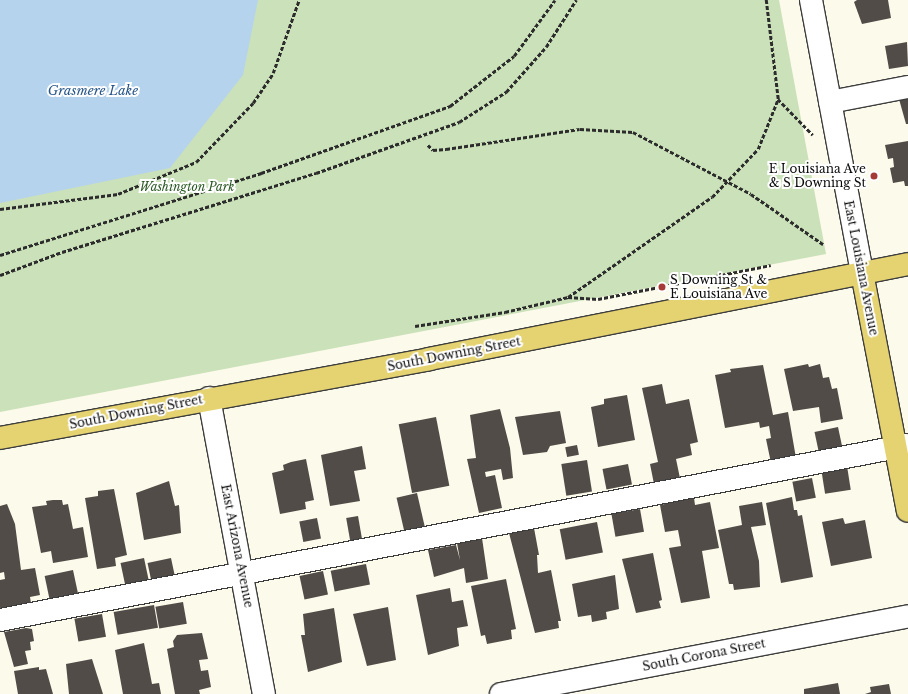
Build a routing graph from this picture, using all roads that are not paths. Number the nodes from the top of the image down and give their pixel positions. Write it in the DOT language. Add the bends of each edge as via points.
graph roads {
  1 [pos="811,0"];
  2 [pos="908,87"];
  3 [pos="830,102"];
  4 [pos="908,264"];
  5 [pos="862,273"];
  6 [pos="209,398"];
  7 [pos="0,438"];
  8 [pos="902,446"];
  9 [pos="908,511"];
  10 [pos="242,574"];
  11 [pos="908,616"];
  12 [pos="0,620"];
  13 [pos="264,694"];
  14 [pos="501,694"];
  1 -- 3 [label="street, East Louisiana Avenue"];
  2 -- 3 [label="street"];
  3 -- 5 [label="street, East Louisiana Avenue"];
  4 -- 5 [label="main road, South Downing Street"];
  5 -- 6 [label="main road, South Downing Street" via="429,359"];
  5 -- 8 [label="main road, East Louisiana Avenue"];
  6 -- 7 [label="main road, South Downing Street"];
  6 -- 10 [label="street, East Arizona Avenue"];
  8 -- 9 [label="main road, East Louisiana Avenue"];
  8 -- 10 [label="street"];
  10 -- 12 [label="street"];
  10 -- 13 [label="street, East Arizona Avenue"];
  11 -- 14 [label="street, South Corona Street"];
}
